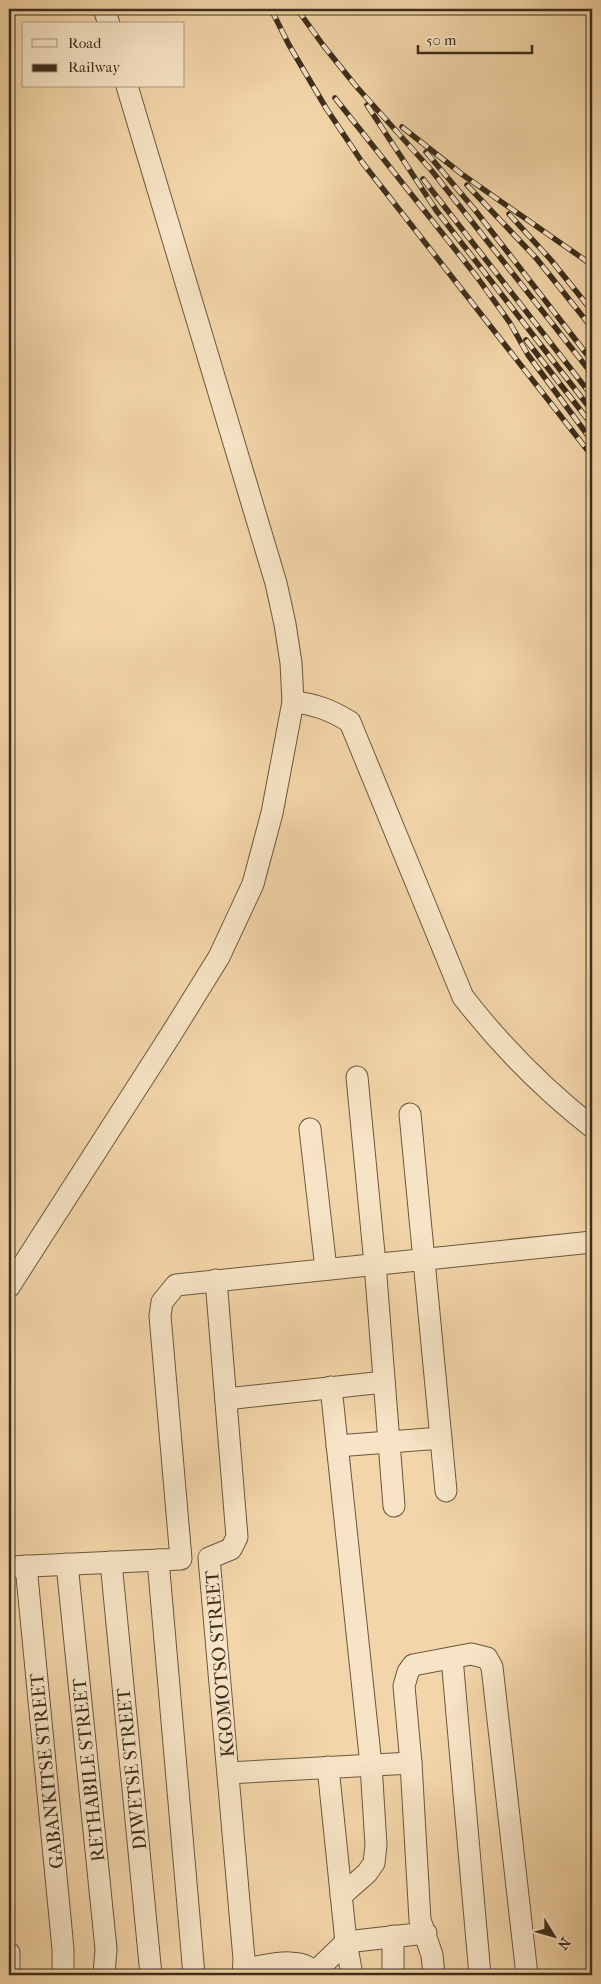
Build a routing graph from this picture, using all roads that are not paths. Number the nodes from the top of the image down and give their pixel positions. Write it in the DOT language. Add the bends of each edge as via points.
graph roads {
  1 [pos="104,9"];
  2 [pos="108,22"];
  3 [pos="129,88"];
  4 [pos="293,702"];
  5 [pos="357,1077"];
  6 [pos="410,1114"];
  7 [pos="592,1127"];
  8 [pos="310,1129"];
  9 [pos="592,1242"];
  10 [pos="424,1259"];
  11 [pos="375,1264"];
  12 [pos="326,1269"];
  13 [pos="216,1280"];
  14 [pos="9,1287"];
  15 [pos="384,1382"];
  16 [pos="331,1388"];
  17 [pos="226,1399"];
  18 [pos="441,1438"];
  19 [pos="389,1443"];
  20 [pos="337,1446"];
  21 [pos="446,1491"];
  22 [pos="394,1506"];
  23 [pos="209,1558"];
  24 [pos="181,1559"];
  25 [pos="158,1560"];
  26 [pos="111,1562"];
  27 [pos="68,1564"];
  28 [pos="17,1566"];
  29 [pos="452,1658"];
  30 [pos="412,1763"];
  31 [pos="371,1765"];
  32 [pos="328,1767"];
  33 [pos="228,1773"];
  34 [pos="341,1896"];
  35 [pos="426,1932"];
  36 [pos="393,1936"];
  37 [pos="346,1942"];
  38 [pos="9,1953"];
  39 [pos="244,1972"];
  40 [pos="9,1974"];
  41 [pos="315,1974"];
  42 [pos="63,1975"];
  43 [pos="104,1975"];
  44 [pos="151,1975"];
  45 [pos="194,1975"];
  46 [pos="352,1975"];
  47 [pos="393,1975"];
  48 [pos="434,1975"];
  49 [pos="480,1975"];
  50 [pos="527,1975"];
  1 -- 2 [label="street"];
  3 -- 4 [label="street" via="276,583 289,654"];
  4 -- 7 [label="street" via="320,706 350,722 463,997 490,1032 534,1078"];
  4 -- 14 [label="street" via="272,813 253,884 218,957"];
  5 -- 11 [label="street"];
  6 -- 10 [label="street"];
  8 -- 12 [label="street"];
  9 -- 10 [label="street"];
  10 -- 11 [label="street"];
  10 -- 18 [label="street"];
  11 -- 12 [label="street"];
  11 -- 15 [label="street"];
  12 -- 13 [label="street"];
  13 -- 17 [label="street, KGOMOTSO STREET"];
  13 -- 24 [label="street" via="176,1285 160,1310"];
  15 -- 16 [label="street"];
  15 -- 19 [label="street"];
  16 -- 17 [label="street"];
  16 -- 20 [label="street"];
  17 -- 23 [label="street, KGOMOTSO STREET" via="237,1537 231,1549"];
  18 -- 19 [label="street"];
  18 -- 21 [label="street"];
  19 -- 20 [label="street"];
  19 -- 22 [label="street"];
  20 -- 31 [label="street"];
  23 -- 24 [label="street"];
  23 -- 33 [label="street, KGOMOTSO STREET"];
  24 -- 25 [label="street"];
  25 -- 26 [label="street"];
  25 -- 45 [label="street"];
  26 -- 27 [label="street"];
  26 -- 44 [label="street, DIWETSE STREET"];
  27 -- 28 [label="street"];
  27 -- 43 [label="street, RETHABILE STREET" via="106,1949"];
  28 -- 42 [label="street, GABANKITSE STREET" via="63,1949"];
  29 -- 30 [label="street" via="413,1665 408,1672 404,1686"];
  29 -- 49 [label="street"];
  29 -- 50 [label="street" via="471,1654 491,1662"];
  30 -- 31 [label="street"];
  30 -- 35 [label="street" via="420,1920"];
  31 -- 32 [label="street"];
  31 -- 34 [label="street" via="376,1845 374,1863"];
  32 -- 33 [label="street"];
  32 -- 34 [label="street"];
  33 -- 39 [label="street, KGOMOTSO STREET"];
  34 -- 37 [label="street"];
  35 -- 36 [label="street"];
  35 -- 48 [label="street"];
  36 -- 37 [label="street"];
  36 -- 47 [label="street"];
  37 -- 41 [label="street"];
  37 -- 46 [label="street"];
  38 -- 40 [label="street"];
  39 -- 41 [label="street" via="295,1962 307,1966"];
}
